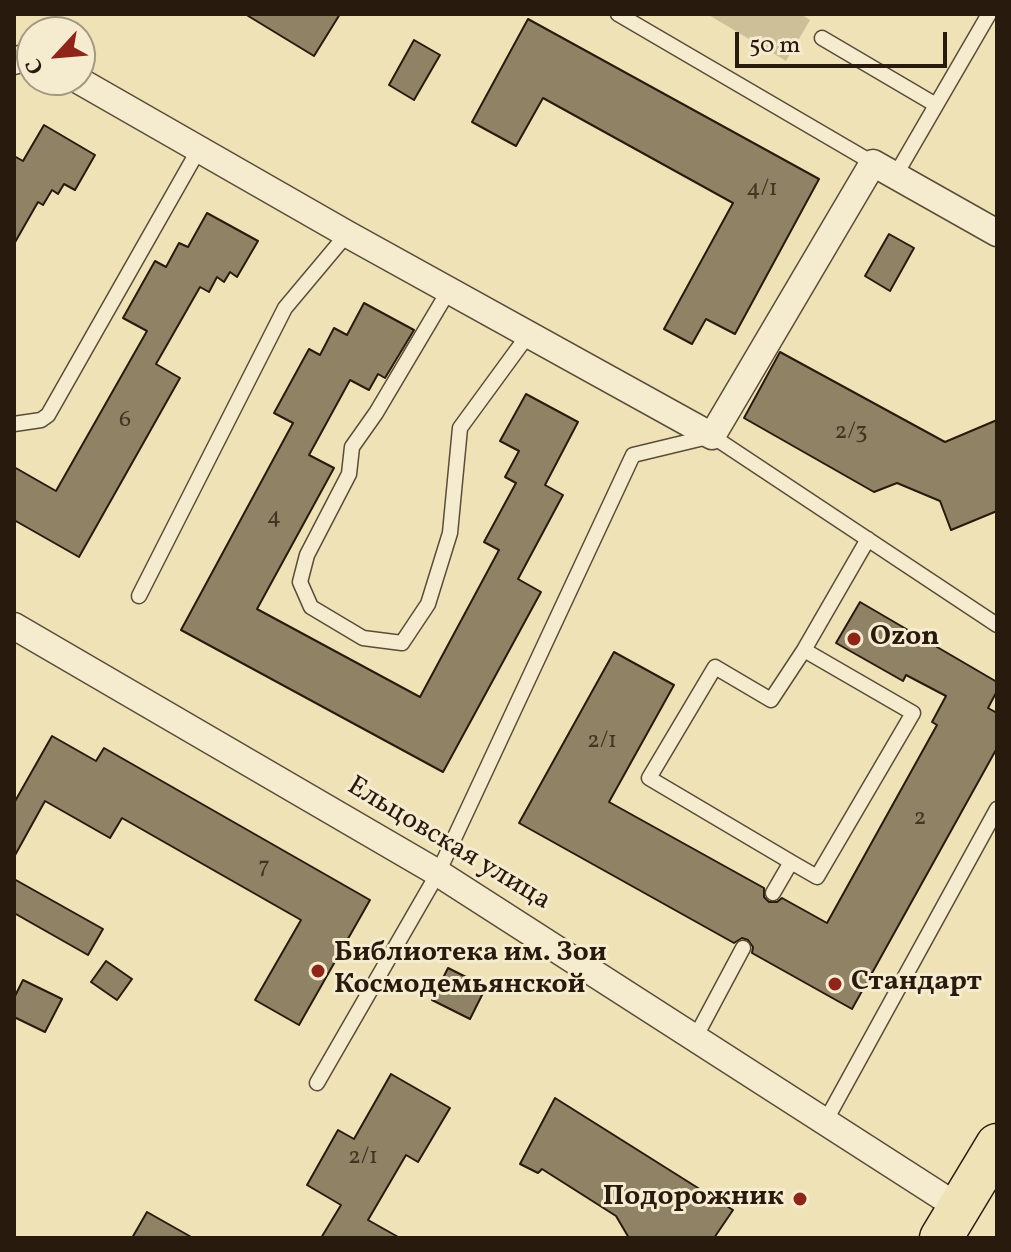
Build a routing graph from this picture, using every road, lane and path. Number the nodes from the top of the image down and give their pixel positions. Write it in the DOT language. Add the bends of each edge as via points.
graph roads {
  1 [pos="618,14"];
  2 [pos="989,14"];
  3 [pos="822,38"];
  4 [pos="96,90"];
  5 [pos="936,105"];
  6 [pos="199,149"];
  7 [pos="884,169"];
  8 [pos="997,233"];
  9 [pos="347,234"];
  10 [pos="449,290"];
  11 [pos="528,335"];
  12 [pos="14,424"];
  13 [pos="712,436"];
  14 [pos="868,539"];
  15 [pos="139,596"];
  16 [pos="997,625"];
  17 [pos="14,626"];
  18 [pos="804,650"];
  19 [pos="997,809"];
  20 [pos="791,862"];
  21 [pos="438,873"];
  22 [pos="773,893"];
  23 [pos="743,948"];
  24 [pos="695,1038"];
  25 [pos="317,1083"];
  26 [pos="825,1122"];
  27 [pos="997,1145"];
  28 [pos="951,1224"];
  1 -- 7 [label="lane"];
  2 -- 5 [label="lane"];
  3 -- 5 [label="lane"];
  4 -- 6 [label="street"];
  5 -- 7 [label="lane"];
  6 -- 9 [label="street"];
  6 -- 12 [label="lane" via="48,415"];
  7 -- 8 [label="street"];
  7 -- 13 [label="street"];
  9 -- 10 [label="street"];
  9 -- 15 [label="lane" via="285,308"];
  10 -- 11 [label="street"];
  10 -- 11 [label="lane" via="352,447 349,474 307,555 300,582 311,607 363,638 402,643 428,604 450,533 460,428"];
  11 -- 13 [label="street"];
  13 -- 14 [label="lane"];
  13 -- 21 [label="lane" via="633,455"];
  14 -- 16 [label="lane"];
  14 -- 18 [label="lane"];
  17 -- 21 [label="street, Ельцовская улица"];
  18 -- 20 [label="lane" via="913,713 817,877"];
  18 -- 20 [label="lane" via="771,700 715,667 649,778"];
  19 -- 26 [label="lane"];
  20 -- 22 [label="lane"];
  21 -- 24 [label="street, Ельцовская улица"];
  21 -- 25 [label="lane"];
  23 -- 24 [label="lane"];
  24 -- 26 [label="street, Ельцовская улица"];
  26 -- 28 [label="street, Ельцовская улица"];
  27 -- 28 [label="main road"];
}
